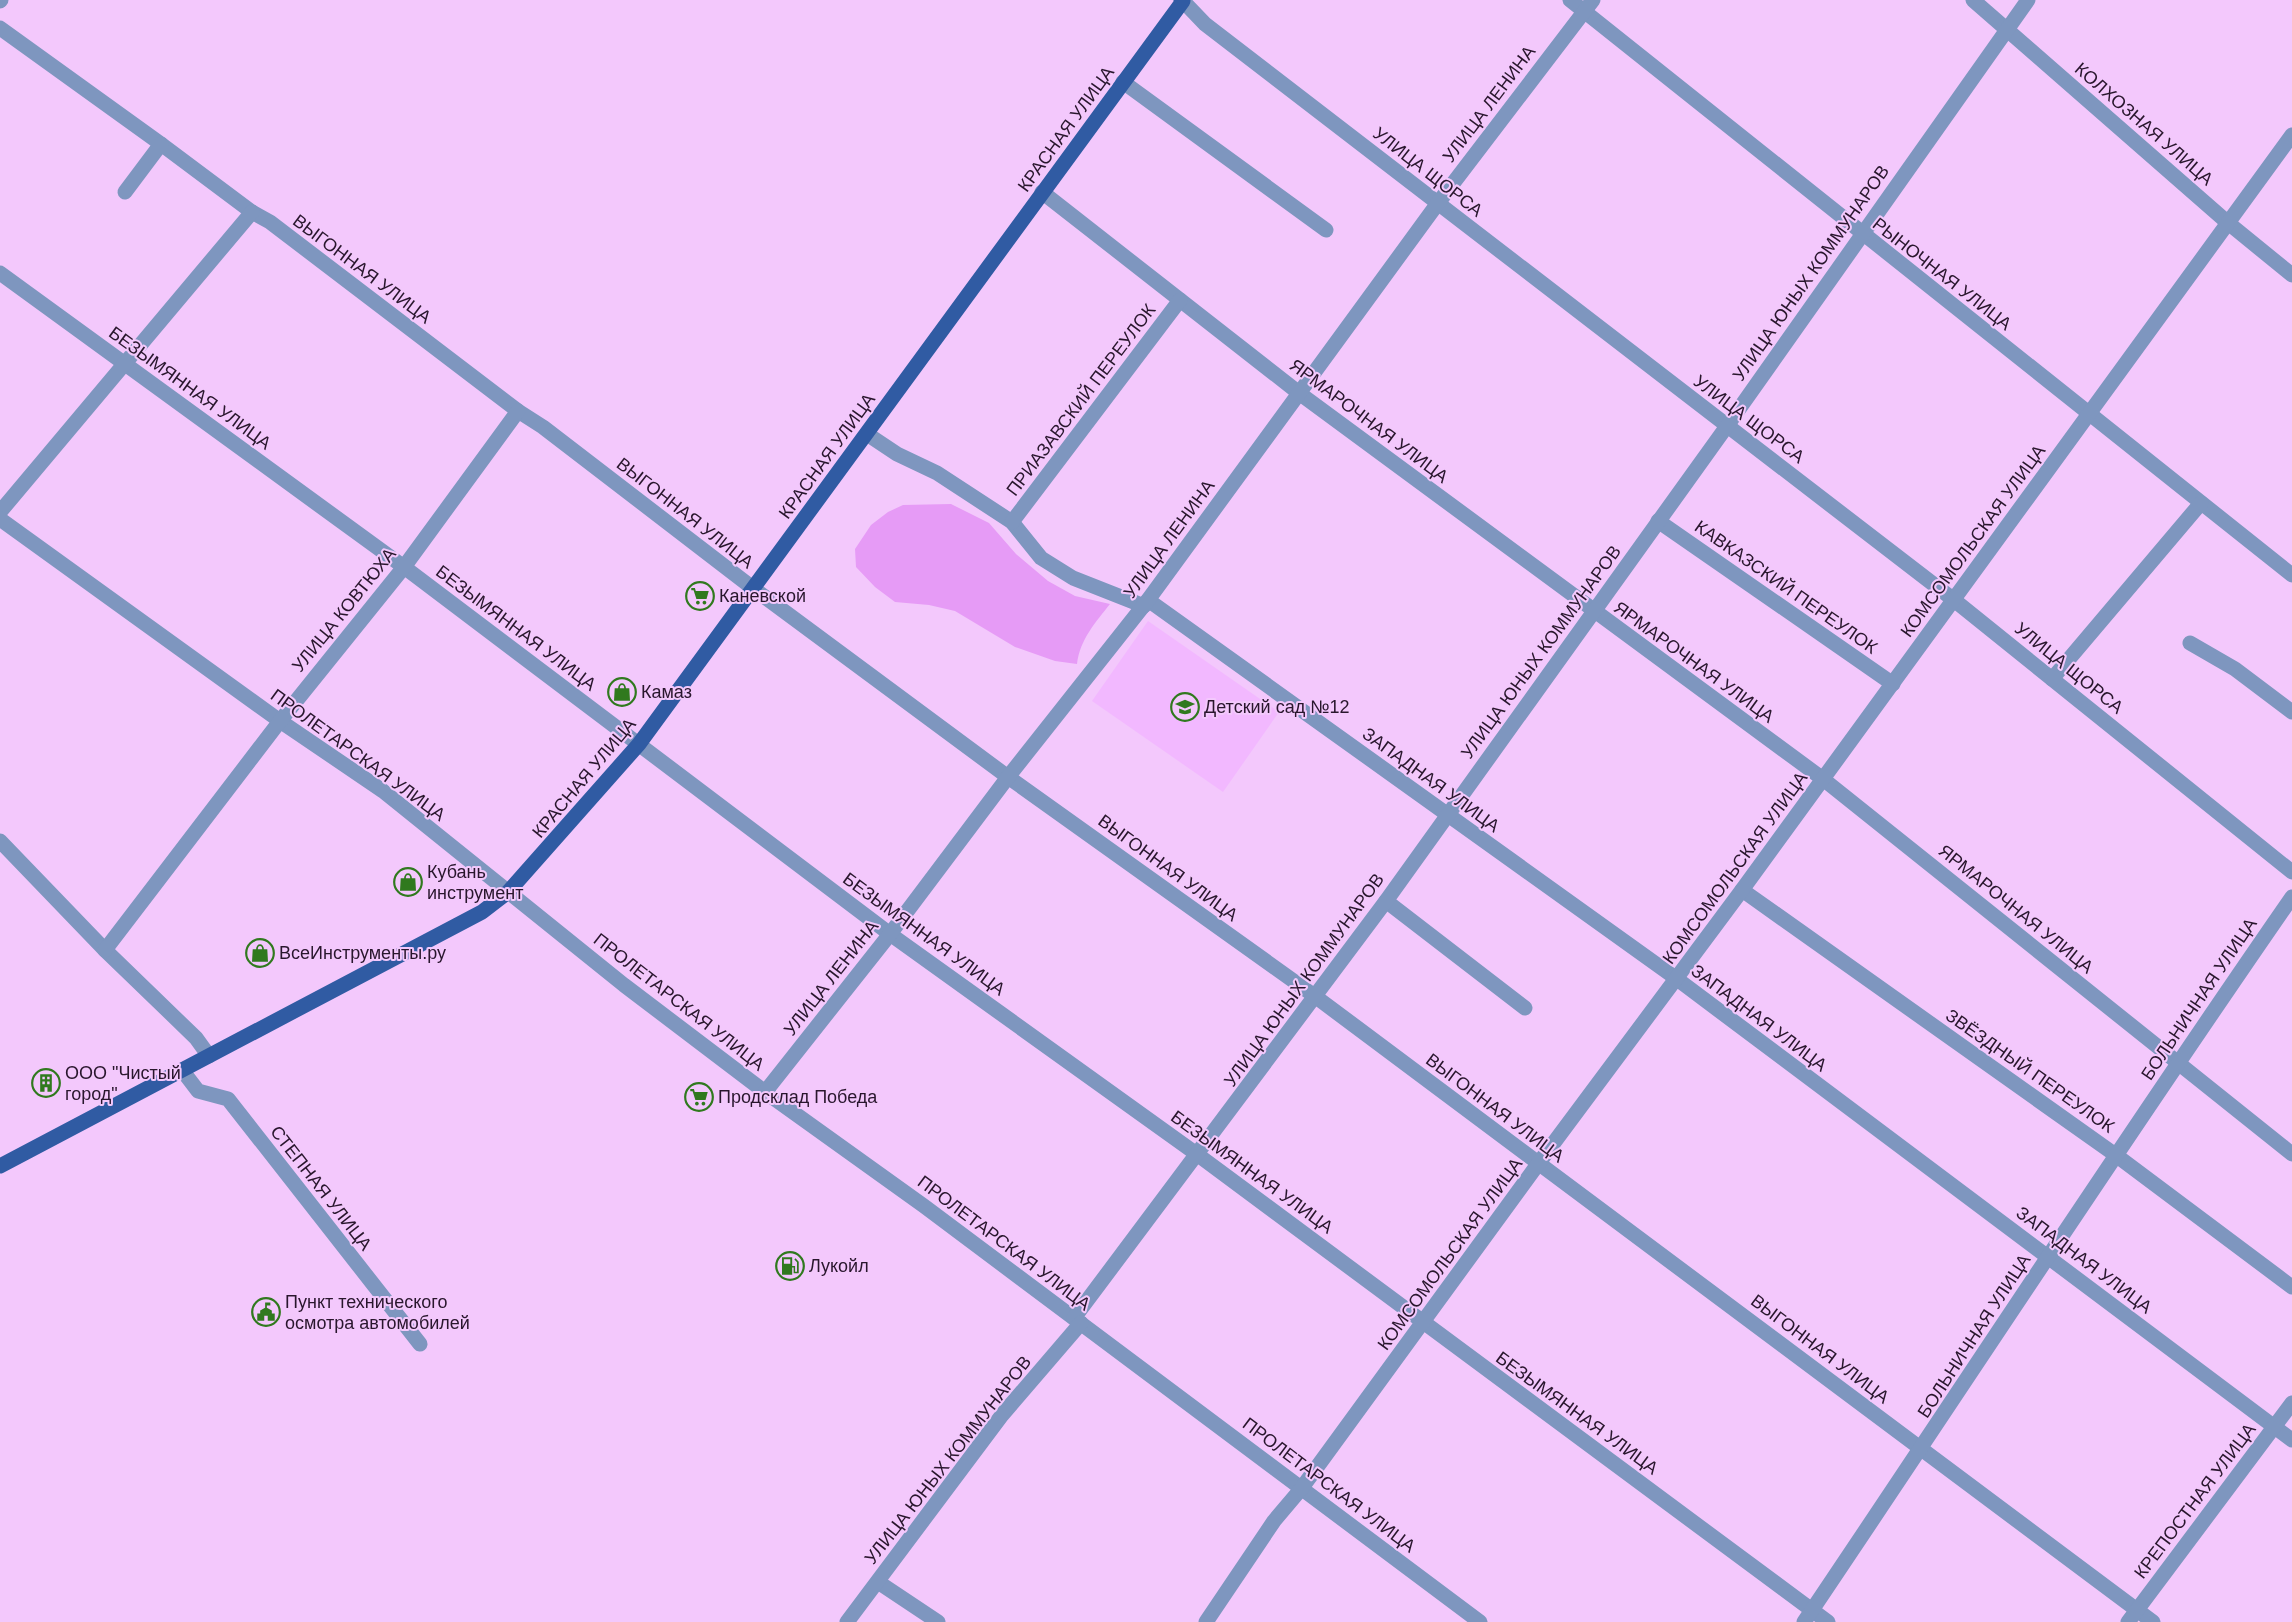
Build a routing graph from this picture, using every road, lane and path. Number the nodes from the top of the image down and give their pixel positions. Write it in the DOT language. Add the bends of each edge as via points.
graph roads {
  1 [pos="1183,0"];
  2 [pos="1570,0"];
  3 [pos="1972,0"];
  4 [pos="2028,0"];
  5 [pos="1588,6"];
  6 [pos="0,28"];
  7 [pos="2007,29"];
  8 [pos="1124,82"];
  9 [pos="2292,135"];
  10 [pos="161,144"];
  11 [pos="125,192"];
  12 [pos="1042,192"];
  13 [pos="1438,203"];
  14 [pos="252,212"];
  15 [pos="2227,222"];
  16 [pos="1326,230"];
  17 [pos="1861,234"];
  18 [pos="0,274"];
  19 [pos="2292,275"];
  20 [pos="1180,300"];
  21 [pos="124,364"];
  22 [pos="1299,393"];
  23 [pos="518,411"];
  24 [pos="2089,414"];
  25 [pos="1727,426"];
  26 [pos="867,434"];
  27 [pos="2201,503"];
  28 [pos="0,512"];
  29 [pos="0,519"];
  30 [pos="1658,521"];
  31 [pos="1012,522"];
  32 [pos="404,567"];
  33 [pos="2292,575"];
  34 [pos="754,589"];
  35 [pos="1954,600"];
  36 [pos="1146,603"];
  37 [pos="1593,611"];
  38 [pos="2190,643"];
  39 [pos="2052,679"];
  40 [pos="1893,684"];
  41 [pos="2292,712"];
  42 [pos="280,721"];
  43 [pos="639,744"];
  44 [pos="1008,777"];
  45 [pos="1823,779"];
  46 [pos="1447,815"];
  47 [pos="0,841"];
  48 [pos="2292,872"];
  49 [pos="1742,890"];
  50 [pos="508,892"];
  51 [pos="2292,897"];
  52 [pos="1386,901"];
  53 [pos="890,934"];
  54 [pos="105,950"];
  55 [pos="1677,979"];
  56 [pos="1316,997"];
  57 [pos="1525,1008"];
  58 [pos="209,1056"];
  59 [pos="2177,1062"];
  60 [pos="182,1070"];
  61 [pos="765,1092"];
  62 [pos="2292,1154"];
  63 [pos="1198,1155"];
  64 [pos="2117,1156"];
  65 [pos="1538,1164"];
  66 [pos="0,1166"];
  67 [pos="2048,1257"];
  68 [pos="2292,1287"];
  69 [pos="1077,1320"];
  70 [pos="1424,1323"];
  71 [pos="420,1344"];
  72 [pos="2292,1403"];
  73 [pos="2275,1427"];
  74 [pos="2292,1440"];
  75 [pos="1922,1449"];
  76 [pos="1301,1489"];
  77 [pos="878,1582"];
  78 [pos="1808,1616"];
  79 [pos="2133,1616"];
  80 [pos="847,1622"];
  81 [pos="938,1622"];
  82 [pos="1206,1622"];
  83 [pos="1480,1622"];
  84 [pos="1828,1622"];
  85 [pos="2153,1622"];
  1 -- 8 [label="main road, КРАСНАЯ УЛИЦА"];
  1 -- 13 [label="street, УЛИЦА ЩОРСА" via="1205,24"];
  2 -- 5 [label="street, РЫНОЧНАЯ УЛИЦА"];
  3 -- 7 [label="street, КОЛХОЗНАЯ УЛИЦА"];
  4 -- 7 [label="street, УЛИЦА ЮНЫХ КОММУНАРОВ"];
  5 -- 13 [label="street, УЛИЦА ЛЕНИНА"];
  5 -- 17 [label="street, РЫНОЧНАЯ УЛИЦА"];
  6 -- 10 [label="street, ВЫГОННАЯ УЛИЦА"];
  7 -- 15 [label="street, КОЛХОЗНАЯ УЛИЦА"];
  7 -- 17 [label="street, УЛИЦА ЮНЫХ КОММУНАРОВ"];
  8 -- 12 [label="main road, КРАСНАЯ УЛИЦА"];
  8 -- 16 [label="street"];
  9 -- 15 [label="street, КОМСОМОЛЬСКАЯ УЛИЦА"];
  10 -- 11 [label="street"];
  10 -- 14 [label="street, ВЫГОННАЯ УЛИЦА"];
  12 -- 20 [label="street, ЯРМАРОЧНАЯ УЛИЦА"];
  12 -- 26 [label="main road, КРАСНАЯ УЛИЦА"];
  13 -- 22 [label="street, УЛИЦА ЛЕНИНА"];
  13 -- 25 [label="street, УЛИЦА ЩОРСА"];
  14 -- 21 [label="street"];
  14 -- 23 [label="street, ВЫГОННАЯ УЛИЦА" via="270,222"];
  15 -- 19 [label="street, КОЛХОЗНАЯ УЛИЦА"];
  15 -- 24 [label="street, КОМСОМОЛЬСКАЯ УЛИЦА"];
  17 -- 24 [label="street, РЫНОЧНАЯ УЛИЦА"];
  17 -- 25 [label="street, УЛИЦА ЮНЫХ КОММУНАРОВ"];
  18 -- 21 [label="street, БЕЗЫМЯННАЯ УЛИЦА"];
  20 -- 22 [label="street, ЯРМАРОЧНАЯ УЛИЦА"];
  20 -- 31 [label="street, ПРИАЗАВСКИЙ ПЕРЕУЛОК"];
  21 -- 28 [label="street"];
  21 -- 32 [label="street, БЕЗЫМЯННАЯ УЛИЦА"];
  22 -- 36 [label="street, УЛИЦА ЛЕНИНА"];
  22 -- 37 [label="street, ЯРМАРОЧНАЯ УЛИЦА"];
  23 -- 32 [label="street, УЛИЦА КОВТЮХА"];
  23 -- 34 [label="street, ВЫГОННАЯ УЛИЦА"];
  24 -- 27 [label="street, РЫНОЧНАЯ УЛИЦА"];
  24 -- 35 [label="street, КОМСОМОЛЬСКАЯ УЛИЦА"];
  25 -- 30 [label="street, УЛИЦА ЮНЫХ КОММУНАРОВ"];
  25 -- 35 [label="street, УЛИЦА ЩОРСА"];
  26 -- 31 [label="street, ЗАПАДНАЯ УЛИЦА" via="897,454 937,473"];
  26 -- 34 [label="main road, КРАСНАЯ УЛИЦА"];
  27 -- 33 [label="street, РЫНОЧНАЯ УЛИЦА"];
  27 -- 39 [label="street"];
  29 -- 42 [label="street, ПРОЛЕТАРСКАЯ УЛИЦА"];
  30 -- 37 [label="street, УЛИЦА ЮНЫХ КОММУНАРОВ"];
  30 -- 40 [label="street, КАВКАЗСКИЙ ПЕРЕУЛОК"];
  31 -- 36 [label="street, ЗАПАДНАЯ УЛИЦА" via="1041,558 1072,578"];
  32 -- 42 [label="street, УЛИЦА КОВТЮХА"];
  32 -- 43 [label="street, БЕЗЫМЯННАЯ УЛИЦА"];
  34 -- 43 [label="main road, КРАСНАЯ УЛИЦА"];
  34 -- 44 [label="street, ВЫГОННАЯ УЛИЦА"];
  35 -- 39 [label="street, УЛИЦА ЩОРСА"];
  35 -- 40 [label="street, КОМСОМОЛЬСКАЯ УЛИЦА"];
  36 -- 44 [label="street, УЛИЦА ЛЕНИНА"];
  36 -- 46 [label="street, ЗАПАДНАЯ УЛИЦА"];
  37 -- 45 [label="street, ЯРМАРОЧНАЯ УЛИЦА"];
  37 -- 46 [label="street, УЛИЦА ЮНЫХ КОММУНАРОВ"];
  38 -- 41 [label="street" via="2235,669"];
  39 -- 48 [label="street, УЛИЦА ЩОРСА"];
  40 -- 45 [label="street, КОМСОМОЛЬСКАЯ УЛИЦА"];
  42 -- 50 [label="street, ПРОЛЕТАРСКАЯ УЛИЦА" via="383,791"];
  42 -- 54 [label="street, УЛИЦА КОВТЮХА"];
  43 -- 50 [label="main road, КРАСНАЯ УЛИЦА"];
  43 -- 53 [label="street, БЕЗЫМЯННАЯ УЛИЦА"];
  44 -- 53 [label="street, УЛИЦА ЛЕНИНА"];
  44 -- 56 [label="street, ВЫГОННАЯ УЛИЦА"];
  45 -- 49 [label="street, КОМСОМОЛЬСКАЯ УЛИЦА"];
  45 -- 59 [label="street, ЯРМАРОЧНАЯ УЛИЦА"];
  46 -- 52 [label="street, УЛИЦА ЮНЫХ КОММУНАРОВ"];
  46 -- 55 [label="street, ЗАПАДНАЯ УЛИЦА"];
  47 -- 54 [label="street"];
  49 -- 55 [label="street, КОМСОМОЛЬСКАЯ УЛИЦА"];
  49 -- 64 [label="street, ЗВЁЗДНЫЙ ПЕРЕУЛОК"];
  50 -- 58 [label="main road, КРАСНАЯ УЛИЦА" via="482,912"];
  50 -- 61 [label="street, ПРОЛЕТАРСКАЯ УЛИЦА"];
  51 -- 59 [label="street, БОЛЬНИЧНАЯ УЛИЦА"];
  52 -- 56 [label="street, УЛИЦА ЮНЫХ КОММУНАРОВ"];
  52 -- 57 [label="street"];
  53 -- 61 [label="street, УЛИЦА ЛЕНИНА"];
  53 -- 63 [label="street, БЕЗЫМЯННАЯ УЛИЦА"];
  54 -- 58 [label="street" via="196,1038"];
  55 -- 65 [label="street, КОМСОМОЛЬСКАЯ УЛИЦА"];
  55 -- 67 [label="street, ЗАПАДНАЯ УЛИЦА"];
  56 -- 63 [label="street, УЛИЦА ЮНЫХ КОММУНАРОВ"];
  56 -- 65 [label="street, ВЫГОННАЯ УЛИЦА"];
  58 -- 60 [label="main road, КРАСНАЯ УЛИЦА"];
  59 -- 62 [label="street, ЯРМАРОЧНАЯ УЛИЦА"];
  59 -- 64 [label="street, БОЛЬНИЧНАЯ УЛИЦА"];
  60 -- 66 [label="main road, КРАСНАЯ УЛИЦА"];
  60 -- 71 [label="street, СТЕПНАЯ УЛИЦА" via="198,1091 228,1100"];
  61 -- 69 [label="street, ПРОЛЕТАРСКАЯ УЛИЦА"];
  63 -- 69 [label="street, УЛИЦА ЮНЫХ КОММУНАРОВ"];
  63 -- 70 [label="street, БЕЗЫМЯННАЯ УЛИЦА"];
  64 -- 67 [label="street, БОЛЬНИЧНАЯ УЛИЦА"];
  64 -- 68 [label="street, ЗВЁЗДНЫЙ ПЕРЕУЛОК"];
  65 -- 70 [label="street, КОМСОМОЛЬСКАЯ УЛИЦА"];
  65 -- 75 [label="street, ВЫГОННАЯ УЛИЦА"];
  67 -- 73 [label="street, ЗАПАДНАЯ УЛИЦА"];
  67 -- 75 [label="street, БОЛЬНИЧНАЯ УЛИЦА"];
  69 -- 76 [label="street, ПРОЛЕТАРСКАЯ УЛИЦА"];
  69 -- 77 [label="street, УЛИЦА ЮНЫХ КОММУНАРОВ"];
  70 -- 76 [label="street, КОМСОМОЛЬСКАЯ УЛИЦА"];
  70 -- 78 [label="street, БЕЗЫМЯННАЯ УЛИЦА"];
  72 -- 73 [label="street, КРЕПОСТНАЯ УЛИЦА"];
  73 -- 74 [label="street, ЗАПАДНАЯ УЛИЦА"];
  73 -- 79 [label="street, КРЕПОСТНАЯ УЛИЦА"];
  75 -- 78 [label="street, БОЛЬНИЧНАЯ УЛИЦА"];
  75 -- 79 [label="street, ВЫГОННАЯ УЛИЦА"];
  76 -- 82 [label="street, КОМСОМОЛЬСКАЯ УЛИЦА" via="1274,1521"];
  76 -- 83 [label="street, ПРОЛЕТАРСКАЯ УЛИЦА"];
  77 -- 80 [label="street, УЛИЦА ЮНЫХ КОММУНАРОВ"];
  77 -- 81 [label="street"];
  78 -- 84 [label="street, БЕЗЫМЯННАЯ УЛИЦА"];
  79 -- 85 [label="street, ВЫГОННАЯ УЛИЦА"];
}
